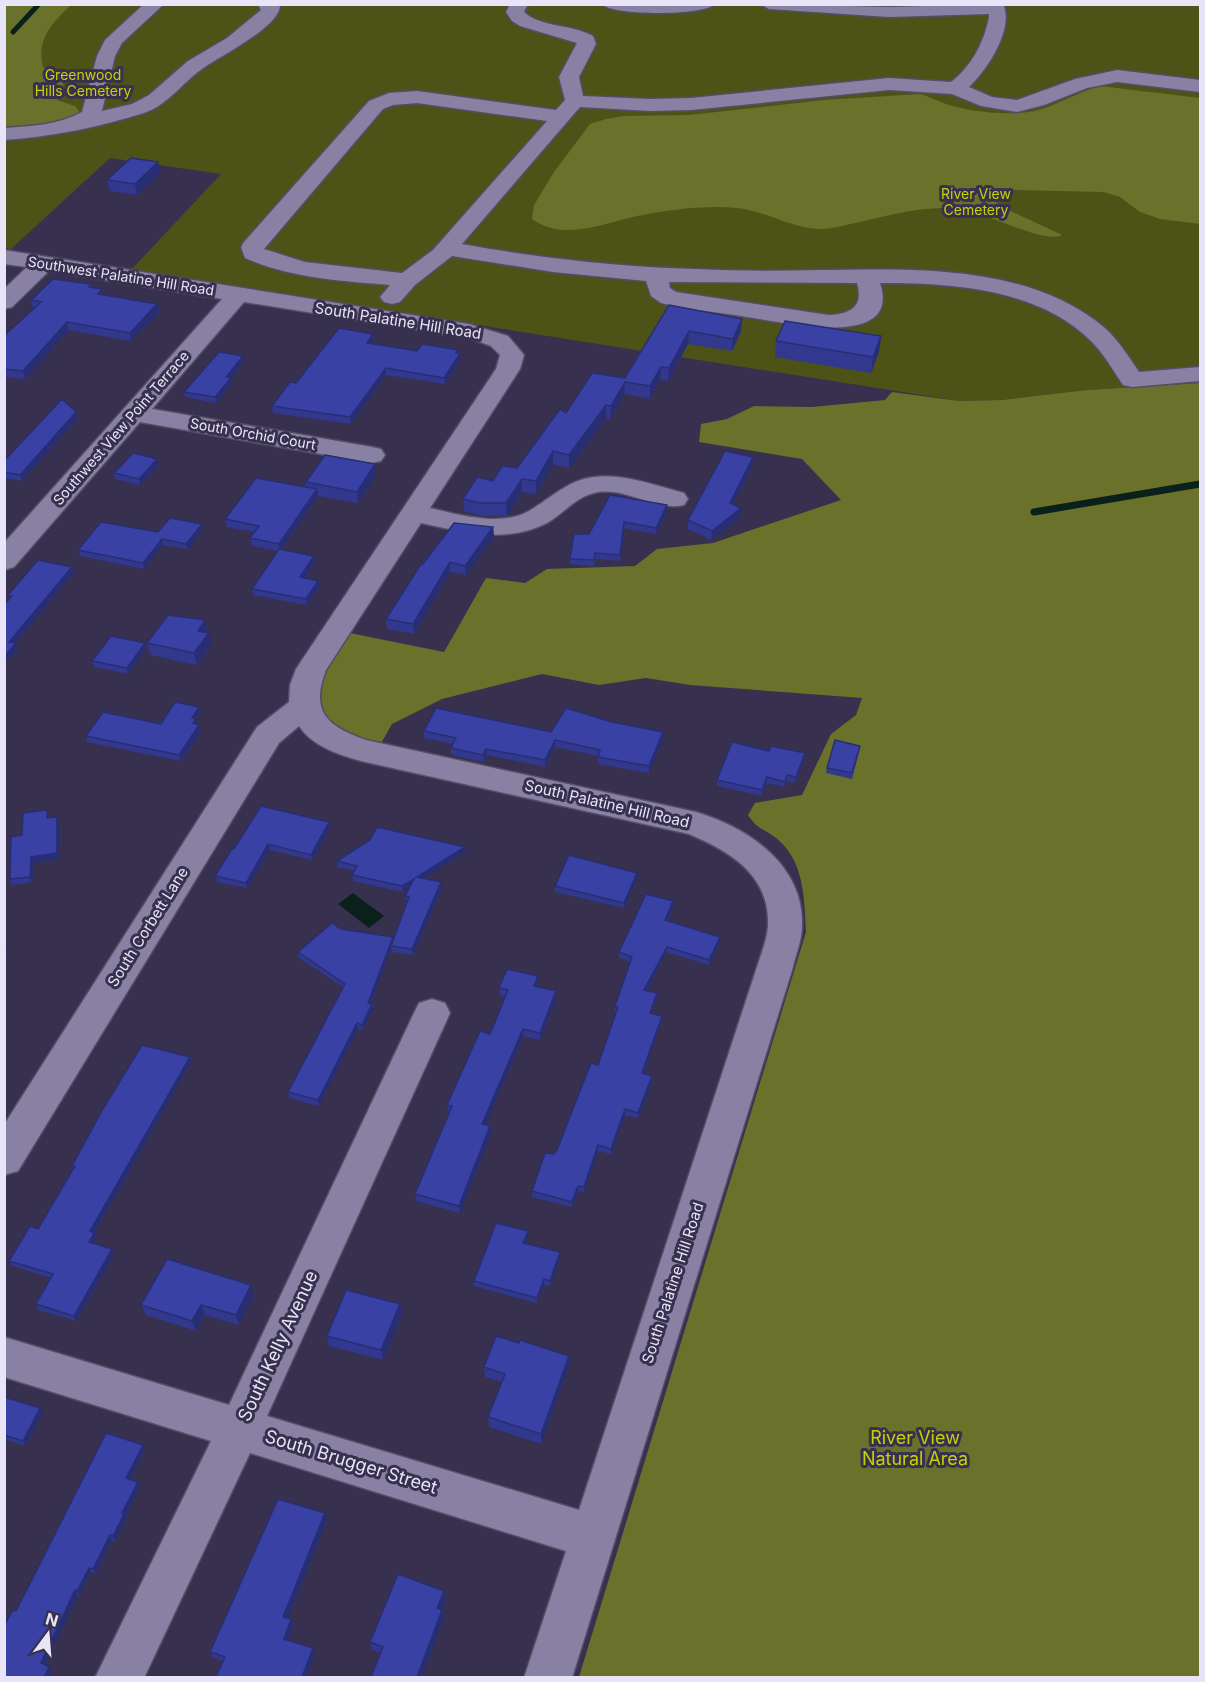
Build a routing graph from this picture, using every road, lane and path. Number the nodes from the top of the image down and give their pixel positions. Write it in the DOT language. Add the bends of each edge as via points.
graph roads {
  1 [pos="155,4"];
  2 [pos="267,4"];
  3 [pos="519,4"];
  4 [pos="611,4"];
  5 [pos="706,4"];
  6 [pos="769,4"];
  7 [pos="995,6"];
  8 [pos="1200,87"];
  9 [pos="955,88"];
  10 [pos="574,101"];
  11 [pos="560,117"];
  12 [pos="73,125"];
  13 [pos="4,134"];
  14 [pos="447,248"];
  15 [pos="4,257"];
  16 [pos="44,263"];
  17 [pos="656,275"];
  18 [pos="866,276"];
  19 [pos="407,280"];
  20 [pos="238,295"];
  21 [pos="4,302"];
  22 [pos="376,317"];
  23 [pos="1200,374"];
  24 [pos="134,413"];
  25 [pos="372,455"];
  26 [pos="675,499"];
  27 [pos="414,513"];
  28 [pos="4,561"];
  29 [pos="303,706"];
  30 [pos="432,1013"];
  31 [pos="4,1159"];
  32 [pos="4,1357"];
  33 [pos="240,1428"];
  34 [pos="593,1536"];
  35 [pos="119,1677"];
  36 [pos="548,1677"];
  1 -- 12 [label="street" via="114,40 106,56 94,110"];
  2 -- 12 [label="street" via="270,12 260,21 234,42 195,64 156,99 139,108"];
  3 -- 10 [label="street" via="515,12 521,20 586,40 569,77"];
  4 -- 5 [label="street" via="668,8"];
  6 -- 7 [label="street" via="889,12"];
  7 -- 9 [label="street" via="998,18 986,56"];
  8 -- 9 [label="street" via="1117,76 1009,106"];
  9 -- 10 [label="street" via="890,84 691,104"];
  10 -- 11 [label="street"];
  11 -- 14 [label="street"];
  11 -- 19 [label="street" via="417,97 389,99 376,105 252,247 253,253 281,263"];
  12 -- 13 [label="street"];
  14 -- 17 [label="street" via="551,266"];
  14 -- 19 [label="street"];
  15 -- 16 [label="street, Southwest Palatine Hill Road"];
  16 -- 20 [label="street, Southwest Palatine Hill Road"];
  16 -- 21 [label="street"];
  17 -- 18 [label="street"];
  17 -- 18 [label="street" via="659,291 669,298 829,322 851,319 869,308 872,299"];
  18 -- 23 [label="street" via="948,278 1012,290 1047,302 1085,325 1112,349 1132,380"];
  19 -- 22 [label="street"];
  20 -- 22 [label="street, South Palatine Hill Road"];
  20 -- 24 [label="street, Southwest View Point Terrace"];
  22 -- 27 [label="street, South Palatine Hill Road" via="480,334 502,342 512,356 508,369"];
  24 -- 25 [label="street, South Orchid Court"];
  24 -- 28 [label="street, Southwest View Point Terrace"];
  26 -- 27 [label="street" via="596,484 530,521 515,525 487,526"];
  27 -- 29 [label="street, South Palatine Hill Road" via="311,669"];
  29 -- 31 [label="street, South Corbett Lane" via="268,735"];
  29 -- 34 [label="street, South Palatine Hill Road" via="320,731 361,750 659,814 717,832 755,855 779,889 785,925 775,967"];
  30 -- 33 [label="street, South Kelly Avenue"];
  32 -- 33 [label="street, South Brugger Street"];
  33 -- 34 [label="street, South Brugger Street"];
  33 -- 35 [label="street, South Kelly Avenue"];
  34 -- 36 [label="street, South Palatine Hill Road"];
}
